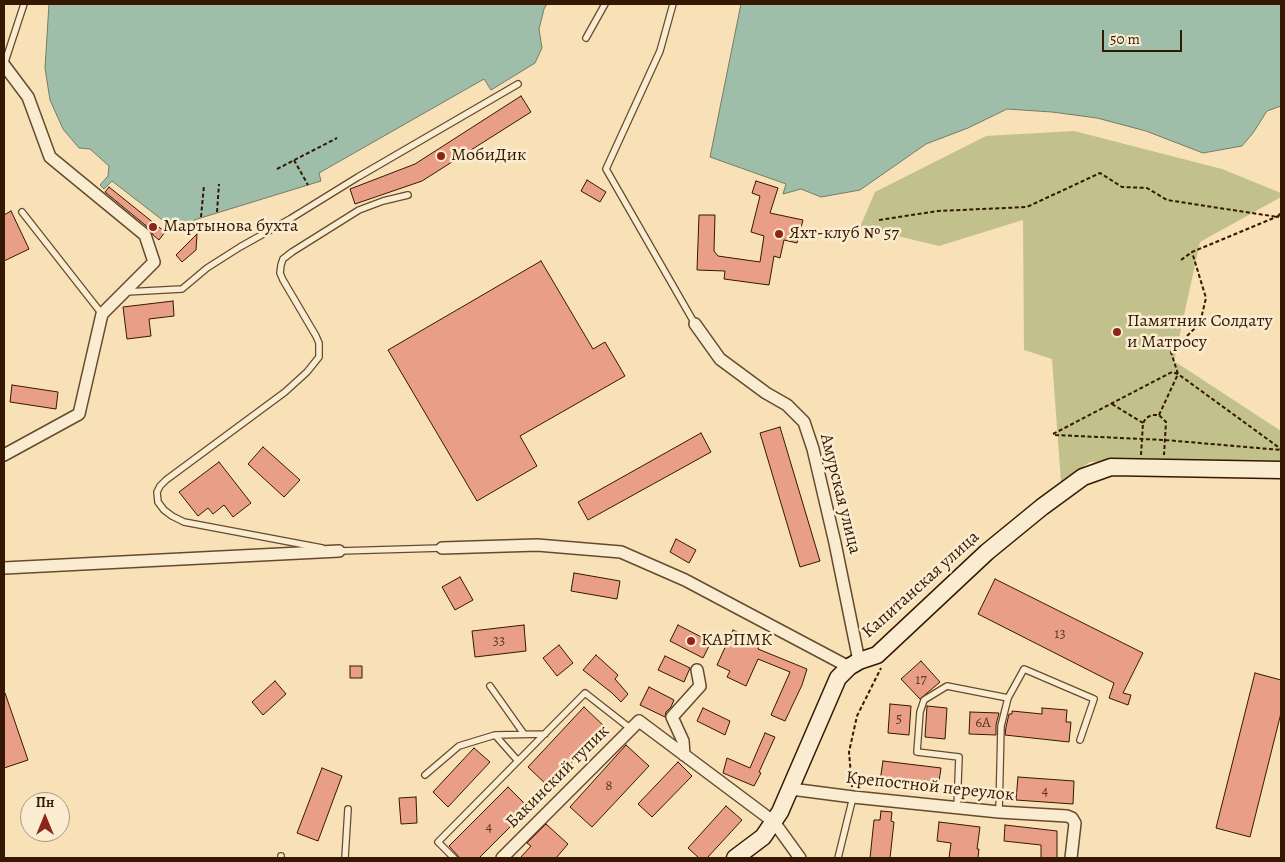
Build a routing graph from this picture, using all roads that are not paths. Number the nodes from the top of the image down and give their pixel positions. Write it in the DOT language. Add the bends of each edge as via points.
graph roads {
  1 [pos="24,4"];
  2 [pos="605,4"];
  3 [pos="673,4"];
  4 [pos="586,38"];
  5 [pos="4,65"];
  6 [pos="518,84"];
  7 [pos="408,195"];
  8 [pos="22,212"];
  9 [pos="124,292"];
  10 [pos="102,314"];
  11 [pos="695,324"];
  12 [pos="4,455"];
  13 [pos="1281,470"];
  14 [pos="442,548"];
  15 [pos="339,551"];
  16 [pos="4,568"];
  17 [pos="854,664"];
  18 [pos="696,670"];
  19 [pos="490,686"];
  20 [pos="1008,698"];
  21 [pos="635,725"];
  22 [pos="524,734"];
  23 [pos="545,734"];
  24 [pos="495,735"];
  25 [pos="1080,740"];
  26 [pos="684,755"];
  27 [pos="518,761"];
  28 [pos="425,775"];
  29 [pos="790,789"];
  30 [pos="853,797"];
  31 [pos="348,808"];
  32 [pos="956,808"];
  33 [pos="999,812"];
  34 [pos="774,822"];
  35 [pos="345,858"];
  36 [pos="454,858"];
  37 [pos="502,858"];
  38 [pos="735,858"];
  39 [pos="800,858"];
  40 [pos="838,858"];
  41 [pos="1071,858"];
  1 -- 5 [label="lane"];
  2 -- 4 [label="lane"];
  3 -- 11 [label="lane" via="660,51 606,169"];
  5 -- 9 [label="street" via="28,97 50,156 145,235 154,262"];
  6 -- 9 [label="lane" via="240,247 182,289"];
  7 -- 15 [label="lane" via="359,210 283,259 280,273 316,336 318,357 285,392 166,480 157,492 158,502 164,510 184,522"];
  8 -- 10 [label="lane"];
  9 -- 10 [label="street"];
  10 -- 12 [label="street" via="79,414"];
  11 -- 17 [label="street, Амурская улица" via="720,359 787,405 804,422 816,458 835,543"];
  13 -- 17 [label="main road, Капитанская улица" via="1111,467 1083,477 987,552 877,655"];
  14 -- 15 [label="lane"];
  14 -- 17 [label="street" via="538,545 621,552"];
  15 -- 16 [label="street"];
  17 -- 29 [label="main road" via="838,678"];
  18 -- 26 [label="street" via="700,686 672,717 683,741"];
  19 -- 22 [label="lane"];
  20 -- 25 [label="lane" via="1024,669 1094,699"];
  20 -- 32 [label="lane" via="947,686 924,700 917,752 959,756"];
  20 -- 33 [label="lane" via="1001,726"];
  21 -- 23 [label="lane" via="585,693"];
  21 -- 26 [label="street"];
  21 -- 37 [label="street, Бакинский тупик"];
  22 -- 23 [label="lane"];
  22 -- 24 [label="lane"];
  23 -- 27 [label="lane"];
  24 -- 27 [label="lane"];
  24 -- 28 [label="lane" via="459,746"];
  26 -- 34 [label="street"];
  27 -- 36 [label="lane" via="438,842"];
  29 -- 30 [label="street, Крепостной переулок"];
  29 -- 34 [label="main road"];
  30 -- 32 [label="street, Крепостной переулок"];
  30 -- 40 [label="lane"];
  31 -- 35 [label="lane"];
  32 -- 33 [label="street, Крепостной переулок"];
  33 -- 41 [label="street, Крепостной переулок" via="1072,818 1075,823"];
  34 -- 38 [label="main road" via="763,837"];
  34 -- 39 [label="street"];
}
